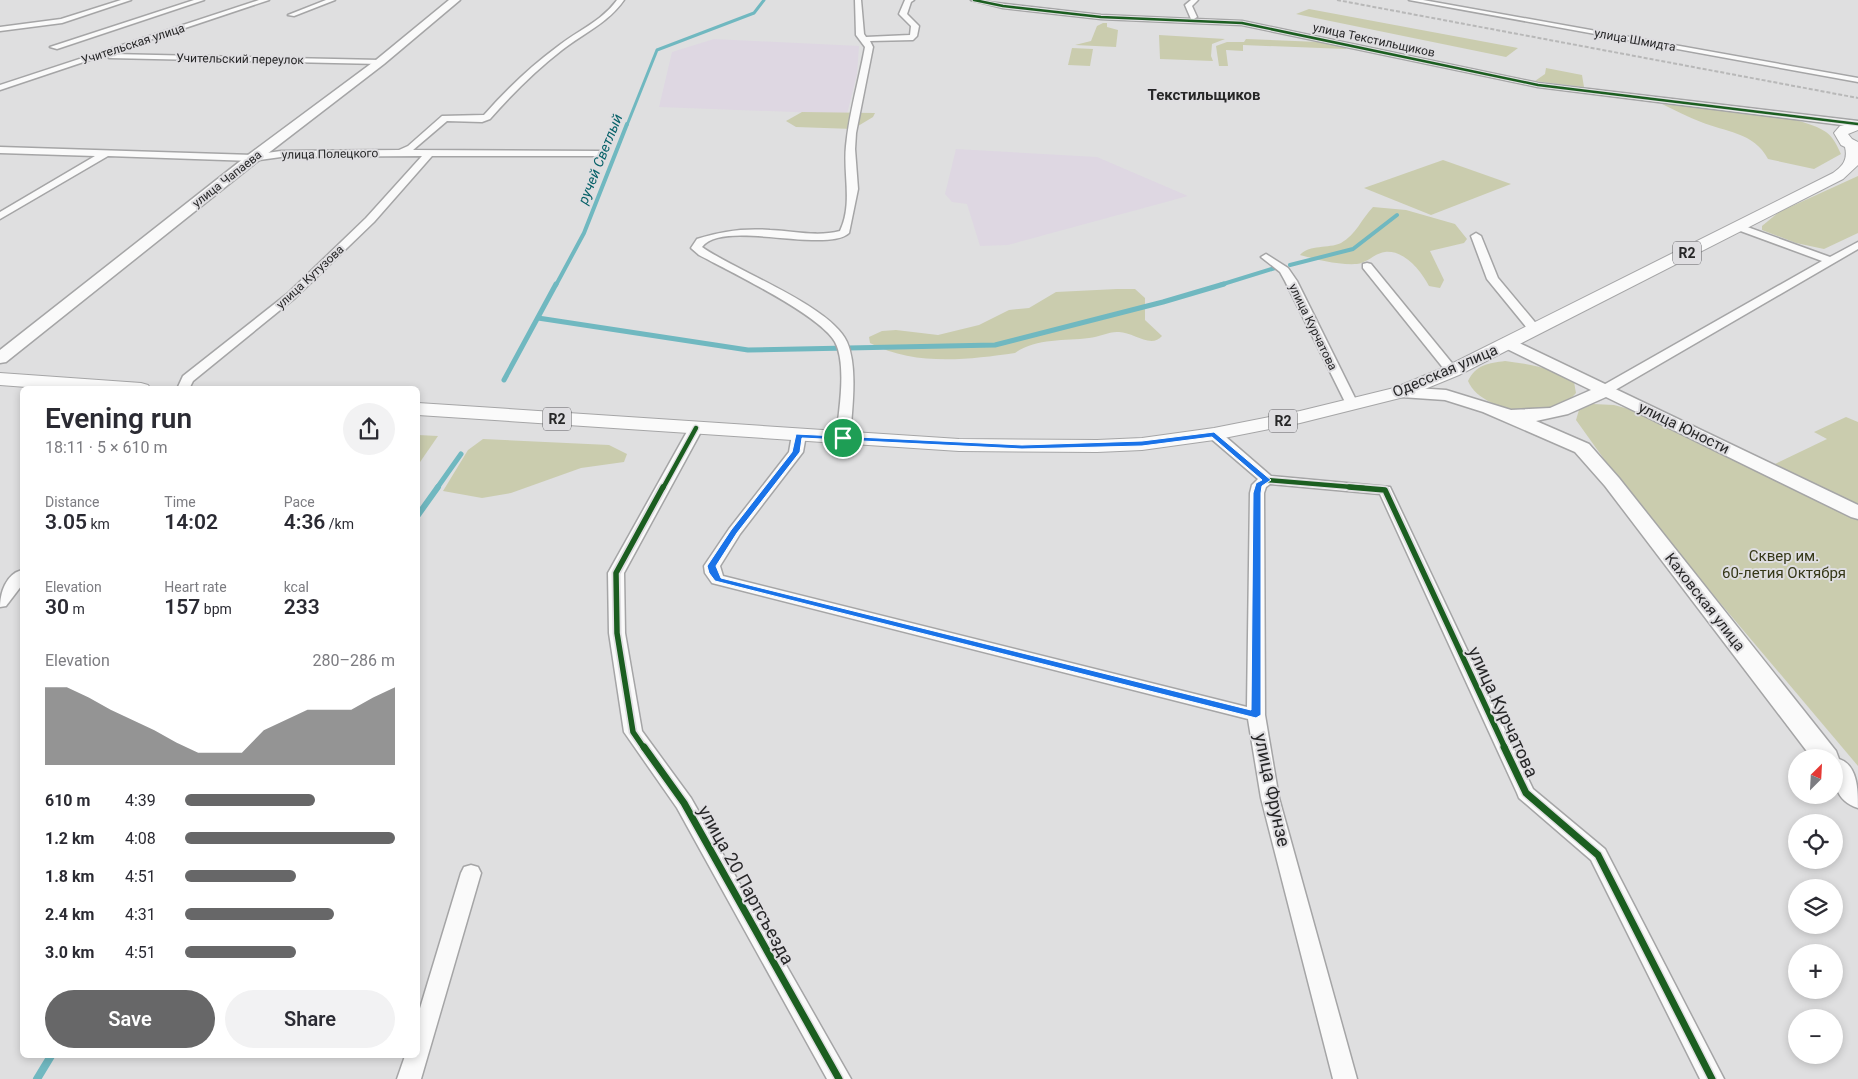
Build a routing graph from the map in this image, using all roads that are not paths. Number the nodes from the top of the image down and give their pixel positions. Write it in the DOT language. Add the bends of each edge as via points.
graph roads {
  1 [pos="128,0"];
  2 [pos="201,0"];
  3 [pos="266,0"];
  4 [pos="332,0"];
  5 [pos="455,0"];
  6 [pos="621,0"];
  7 [pos="858,0"];
  8 [pos="911,0"];
  9 [pos="974,0"];
  10 [pos="1195,0"];
  11 [pos="1412,0"];
  12 [pos="292,15"];
  13 [pos="1193,17"];
  14 [pos="1159,19"];
  15 [pos="1224,21"];
  16 [pos="62,22"];
  17 [pos="0,29"];
  18 [pos="59,30"];
  19 [pos="864,39"];
  20 [pos="53,55"];
  21 [pos="100,55"];
  22 [pos="380,62"];
  23 [pos="1858,80"];
  24 [pos="0,88"];
  25 [pos="453,110"];
  26 [pos="1768,111"];
  27 [pos="445,118"];
  28 [pos="1858,125"];
  29 [pos="1851,144"];
  30 [pos="0,150"];
  31 [pos="401,153"];
  32 [pos="105,154"];
  33 [pos="429,154"];
  34 [pos="599,154"];
  35 [pos="253,158"];
  36 [pos="1858,171"];
  37 [pos="1838,176"];
  38 [pos="1,215"];
  39 [pos="1739,227"];
  40 [pos="1476,236"];
  41 [pos="1858,245"];
  42 [pos="1266,257"];
  43 [pos="1832,261"];
  44 [pos="1367,266"];
  45 [pos="1535,330"];
  46 [pos="1509,343"];
  47 [pos="0,358"];
  48 [pos="1452,371"];
  49 [pos="0,379"];
  50 [pos="99,386"];
  51 [pos="184,386"];
  52 [pos="1605,390"];
  53 [pos="1401,392"];
  54 [pos="1479,403"];
  55 [pos="1352,404"];
  56 [pos="420,409"];
  57 [pos="1499,412"];
  58 [pos="1554,414"];
  59 [pos="696,428"];
  60 [pos="1214,434"];
  61 [pos="798,435"];
  62 [pos="843,438"];
  63 [pos="1582,448"];
  64 [pos="1268,480"];
  65 [pos="1858,514"];
  66 [pos="20,577"];
  67 [pos="0,602"];
  68 [pos="1256,715"];
  69 [pos="1820,749"];
  70 [pos="1843,779"];
  71 [pos="1858,798"];
  72 [pos="471,873"];
  73 [pos="420,1044"];
  74 [pos="415,1058"];
  75 [pos="409,1079"];
  76 [pos="839,1079"];
  77 [pos="1345,1079"];
  78 [pos="1712,1079"];
  1 -- 16 [label="street"];
  2 -- 20 [label="street"];
  3 -- 21 [label="street, Учительская улица"];
  4 -- 12 [label="street"];
  5 -- 22 [label="street, улица Чапаева"];
  6 -- 27 [label="street" via="604,21 565,44 520,82 487,117"];
  7 -- 19 [label="street" via="860,35"];
  8 -- 19 [label="street" via="903,14 914,26 913,36"];
  9 -- 14 [label="street, улица Текстильщиков" via="1092,16"];
  10 -- 13 [label="street" via="1188,5"];
  11 -- 23 [label="street, улица Шмидта"];
  13 -- 14 [label="street" via="1164,13 1158,15"];
  13 -- 15 [label="street"];
  14 -- 15 [label="street, улица Текстильщиков"];
  15 -- 26 [label="street, улица Текстильщиков" via="1275,28 1538,85"];
  16 -- 17 [label="street"];
  16 -- 18 [label="street"];
  19 -- 62 [label="street" via="869,47 850,149 853,190 844,233 814,238 782,234 728,235 701,241 696,248 811,315 838,337 842,349"];
  20 -- 21 [label="street, Учительская улица"];
  20 -- 24 [label="street, Учительская улица"];
  21 -- 22 [label="street, Учительский переулок"];
  22 -- 35 [label="street, улица Чапаева"];
  25 -- 27 [label="street"];
  26 -- 28 [label="street"];
  26 -- 29 [label="street" via="1828,127"];
  27 -- 31 [label="street"];
  28 -- 29 [label="main road" via="1841,133"];
  29 -- 37 [label="main road, R2" via="1854,160"];
  30 -- 32 [label="street, улица Полецкого"];
  31 -- 33 [label="street, улица Полецкого"];
  31 -- 35 [label="street, улица Полецкого" via="281,154"];
  32 -- 35 [label="street, улица Полецкого"];
  32 -- 38 [label="street"];
  33 -- 34 [label="street, улица Полецкого"];
  33 -- 51 [label="street, улица Кутузова" via="370,220 291,296 187,379"];
  35 -- 47 [label="street, улица Чапаева"];
  36 -- 37 [label="main road, R2"];
  37 -- 39 [label="main road, Одесская улица / R2"];
  39 -- 43 [label="street"];
  39 -- 45 [label="main road, Одесская улица / R2"];
  40 -- 45 [label="street" via="1493,279"];
  41 -- 43 [label="street"];
  42 -- 55 [label="street, улица Курчатова" via="1284,270"];
  43 -- 52 [label="street"];
  44 -- 48 [label="street"];
  45 -- 46 [label="main road, Одесская улица / R2"];
  46 -- 48 [label="main road, Одесская улица / R2"];
  46 -- 52 [label="street, улица Юности"];
  48 -- 53 [label="main road, Одесская улица / R2"];
  48 -- 54 [label="street" via="1457,388"];
  49 -- 50 [label="main road"];
  52 -- 58 [label="street"];
  52 -- 65 [label="street, улица Юности"];
  53 -- 54 [label="street, Каховская улица" via="1436,393"];
  53 -- 55 [label="main road, Одесская улица / R2"];
  54 -- 57 [label="street, Каховская улица"];
  55 -- 60 [label="main road, Одесская улица / R2"];
  56 -- 59 [label="main road, Одесская улица / R2"];
  57 -- 58 [label="street" via="1525,416"];
  57 -- 63 [label="street, Каховская улица"];
  58 -- 63 [label="street, Каховская улица"];
  59 -- 61 [label="main road, Одесская улица / R2"];
  59 -- 76 [label="street, улица 20 Партсъезда" via="616,573 617,634 633,732 684,803"];
  60 -- 62 [label="main road, Одесская улица / R2" via="1142,444 1022,447"];
  60 -- 64 [label="street"];
  61 -- 62 [label="main road, Одесская улица / R2"];
  61 -- 68 [label="street" via="796,452 712,566 718,580"];
  63 -- 69 [label="street, Каховская улица"];
  64 -- 68 [label="street, улица Фрунзе" via="1259,485 1257,493"];
  64 -- 78 [label="street, улица Курчатова" via="1385,490 1526,793 1598,855"];
  66 -- 67 [label="street"];
  68 -- 77 [label="street, улица Фрунзе" via="1270,798"];
  70 -- 71 [label="street"];
  72 -- 73 [label="street"];
  74 -- 75 [label="street"];
}
